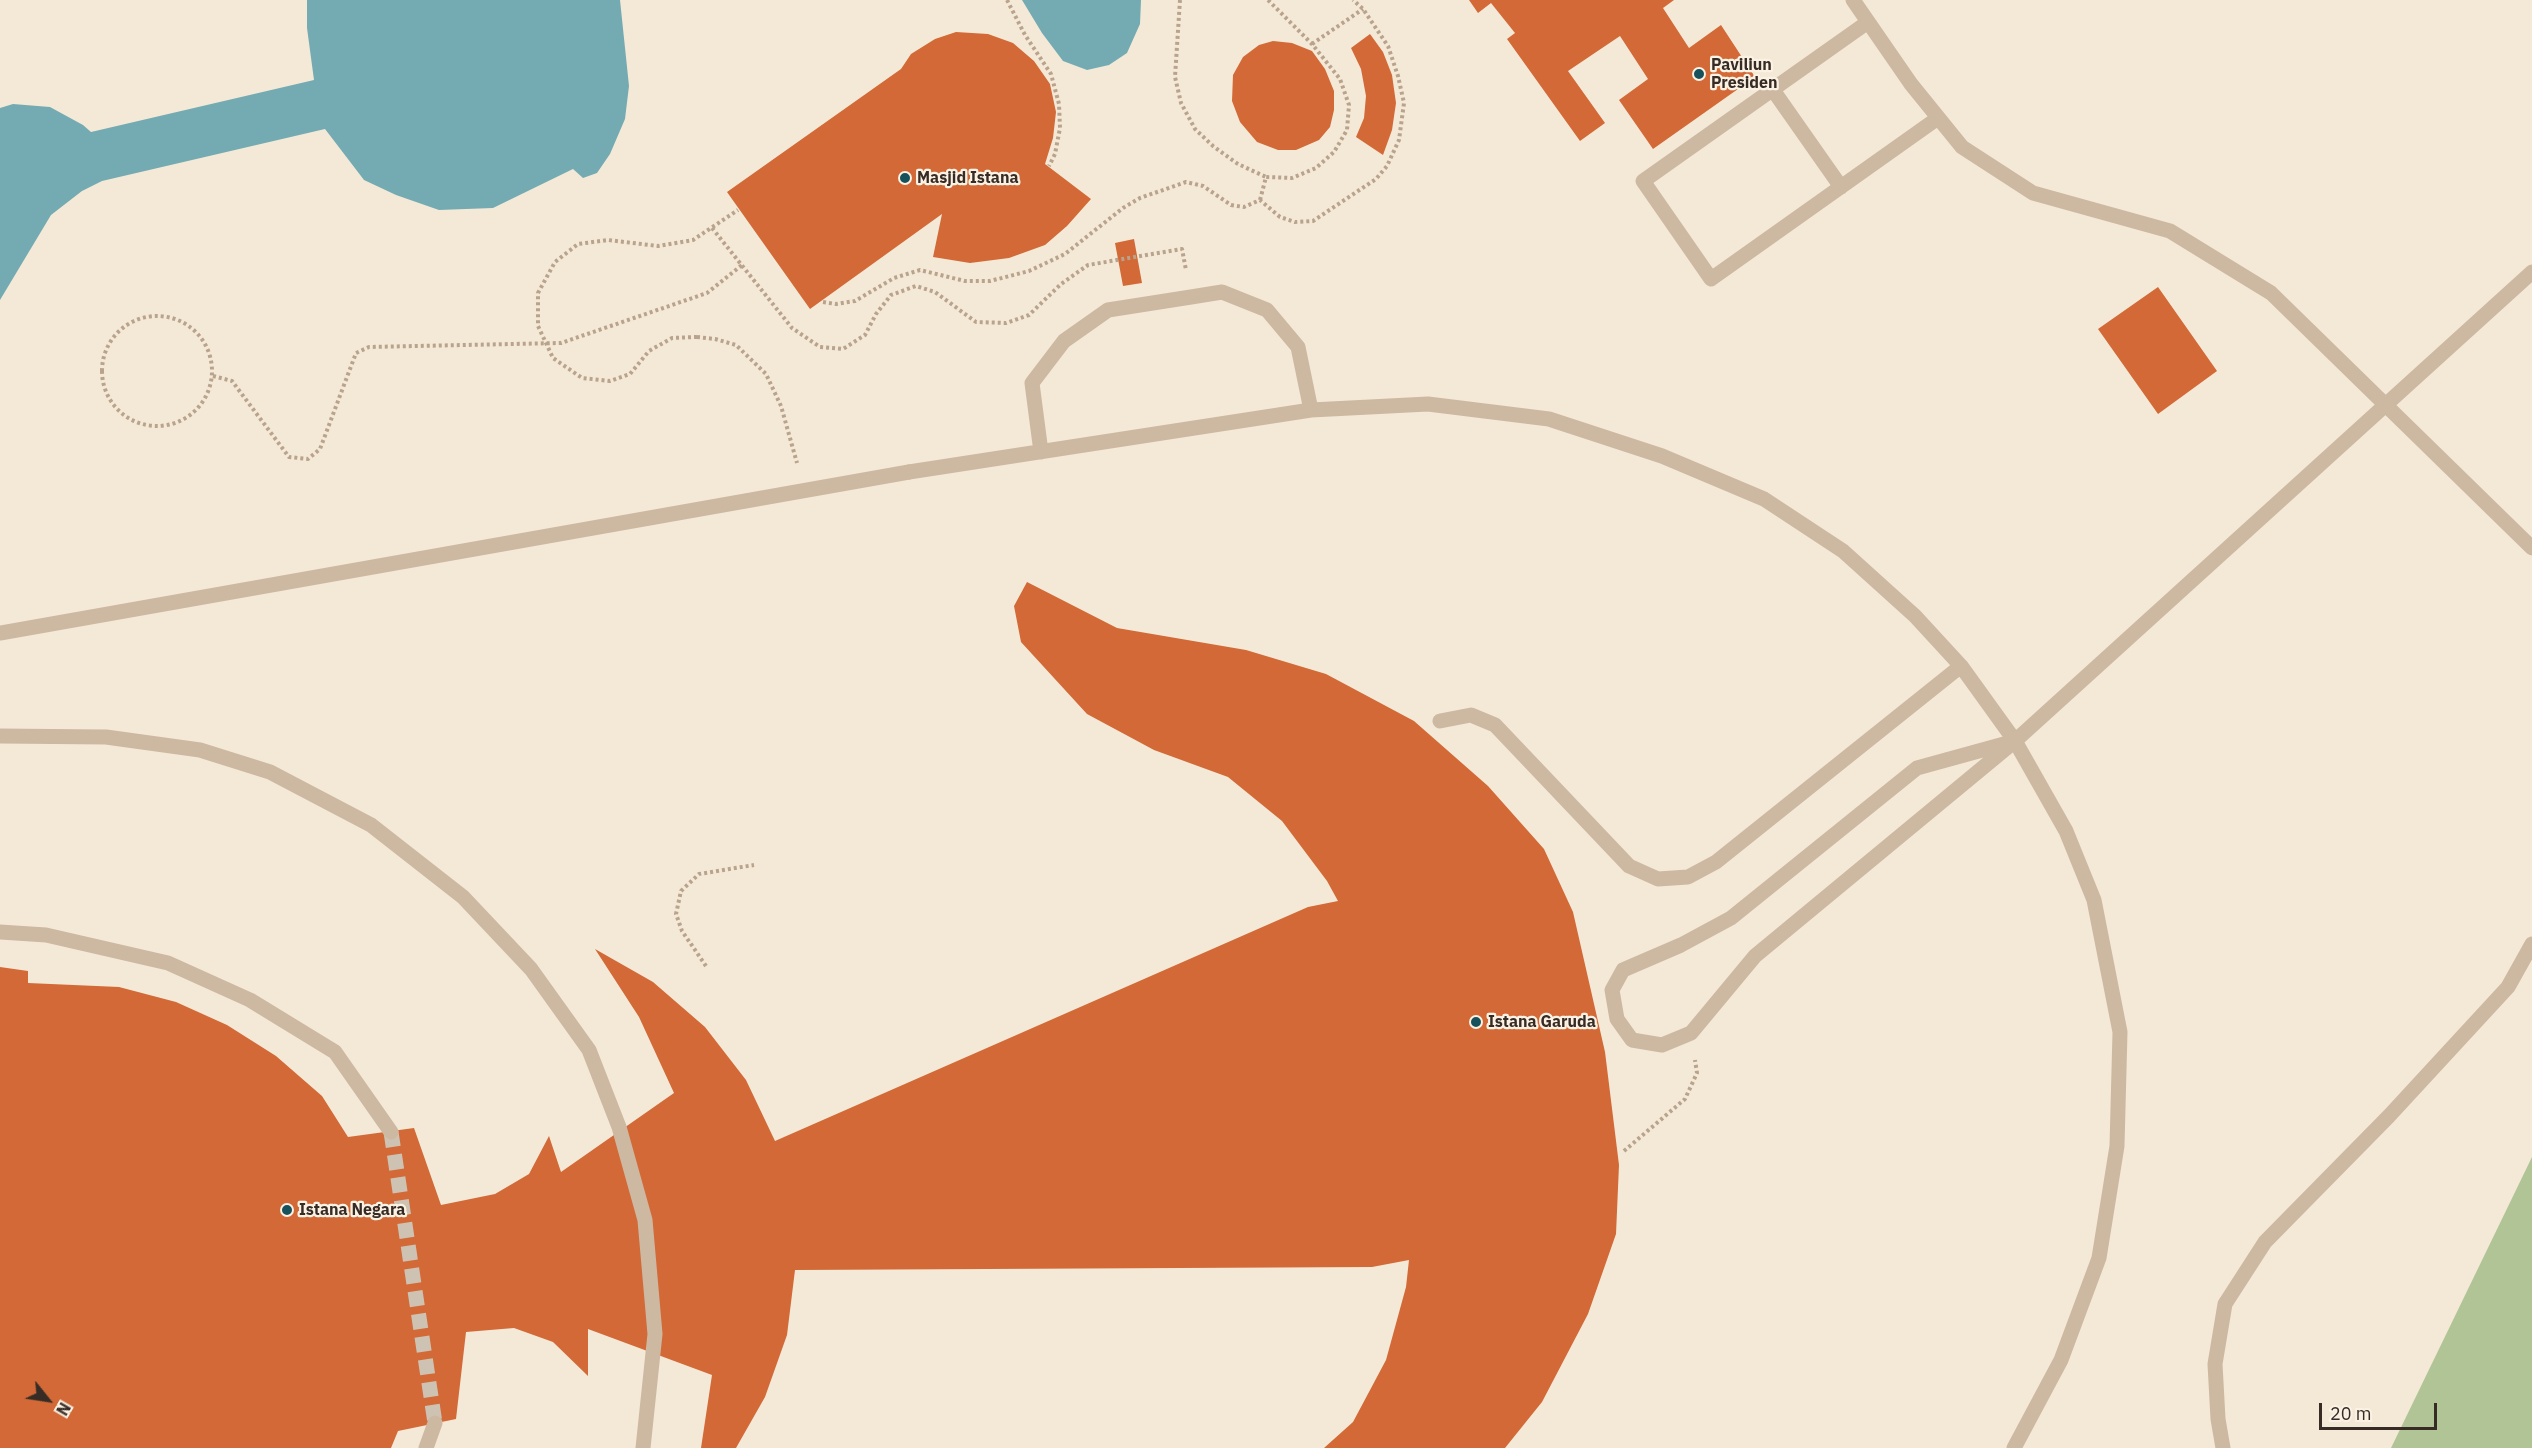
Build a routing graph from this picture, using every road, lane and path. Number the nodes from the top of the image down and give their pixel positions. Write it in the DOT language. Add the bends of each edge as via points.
graph roads {
  1 [pos="1007,0"];
  2 [pos="1180,0"];
  3 [pos="1268,0"];
  4 [pos="1353,0"];
  5 [pos="1853,0"];
  6 [pos="1363,9"];
  7 [pos="1868,22"];
  8 [pos="1312,44"];
  9 [pos="1773,90"];
  10 [pos="1938,118"];
  11 [pos="1049,166"];
  12 [pos="1266,177"];
  13 [pos="1841,187"];
  14 [pos="1260,200"];
  15 [pos="738,210"];
  16 [pos="712,228"];
  17 [pos="742,265"];
  18 [pos="2532,272"];
  19 [pos="1191,297"];
  20 [pos="823,302"];
  21 [pos="213,376"];
  22 [pos="2385,405"];
  23 [pos="1311,411"];
  24 [pos="1041,452"];
  25 [pos="797,464"];
  26 [pos="2532,548"];
  27 [pos="0,633"];
  28 [pos="1961,666"];
  29 [pos="1440,721"];
  30 [pos="0,736"];
  31 [pos="2015,741"];
  32 [pos="754,865"];
  33 [pos="0,932"];
  34 [pos="2532,944"];
  35 [pos="706,966"];
  36 [pos="1691,1033"];
  37 [pos="391,1132"];
  38 [pos="1624,1151"];
  39 [pos="435,1423"];
  40 [pos="426,1448"];
  41 [pos="643,1448"];
  42 [pos="2014,1448"];
  43 [pos="2223,1448"];
  1 -- 11 [label="path" via="1024,35 1051,74 1059,104 1060,128"];
  2 -- 12 [label="path" via="1175,77 1181,103 1195,129 1213,146"];
  3 -- 8 [label="path"];
  4 -- 6 [label="path"];
  5 -- 7 [label="lane"];
  6 -- 8 [label="path"];
  6 -- 14 [label="path" via="1388,46 1404,103 1399,140 1387,166 1376,179 1313,221 1295,222 1280,217"];
  7 -- 9 [label="lane"];
  7 -- 10 [label="lane"];
  8 -- 12 [label="path" via="1340,79 1348,105 1347,130 1334,152 1316,168 1292,178"];
  9 -- 13 [label="lane"];
  9 -- 13 [label="lane" via="1643,181 1649,191 1711,279"];
  10 -- 13 [label="lane"];
  10 -- 22 [label="lane" via="1962,147 2033,193 2170,231 2271,293"];
  12 -- 14 [label="path"];
  14 -- 20 [label="path" via="1244,207 1231,205 1203,186 1186,182 1140,198 1065,254 1029,271 990,281 965,281 920,270 894,278 855,301"];
  15 -- 16 [label="path, bridge"];
  16 -- 17 [label="path"];
  16 -- 25 [label="path, bridge" via="693,240 658,246 608,240 578,244 555,262 538,293 538,326 553,358 582,378 610,381 630,374 649,351 672,338 716,339 736,345 766,374 781,406"];
  17 -- 19 [label="path" via="792,328 820,347 843,349 865,335 891,295 916,286 935,292 976,322 1006,323 1029,315 1061,284 1088,266 1182,249"];
  17 -- 21 [label="path" via="706,292 561,343 369,347 356,353 320,449 308,459 289,457 232,381"];
  18 -- 22 [label="lane"];
  19 -- 23 [label="lane" via="1222,292 1267,310 1298,347"];
  19 -- 24 [label="lane" via="1108,310 1064,341 1032,383"];
  21 -- 21 [label="path" via="205,399 188,417 164,426 140,424 118,411 105,390 102,366 110,342 127,324 150,315 175,318 196,330 210,351"];
  22 -- 26 [label="lane"];
  22 -- 31 [label="lane"];
  23 -- 24 [label="lane"];
  23 -- 28 [label="lane" via="1428,404 1550,419 1662,456 1764,499 1843,551 1916,616"];
  24 -- 27 [label="lane, bridge"];
  28 -- 29 [label="lane" via="1716,862 1688,877 1658,879 1629,866 1495,725 1471,716"];
  28 -- 31 [label="lane"];
  30 -- 41 [label="lane" via="106,737 200,750 270,772 371,825 463,897 531,969 590,1050 619,1127 645,1220 655,1334"];
  31 -- 36 [label="lane" via="1755,956"];
  31 -- 36 [label="lane" via="1917,768 1731,918 1623,970 1612,990 1617,1019 1632,1040 1662,1045"];
  31 -- 42 [label="lane" via="2067,831 2094,900 2120,1032 2117,1146 2099,1258 2061,1360"];
  32 -- 35 [label="path" via="699,874 681,891 676,914 682,931"];
  33 -- 37 [label="lane" via="46,935 168,963 250,1000 335,1053"];
  34 -- 43 [label="lane" via="2508,987 2265,1242 2225,1304 2215,1364"];
  36 -- 38 [label="path" via="1697,1073 1685,1099"];
  39 -- 40 [label="lane"];
}
